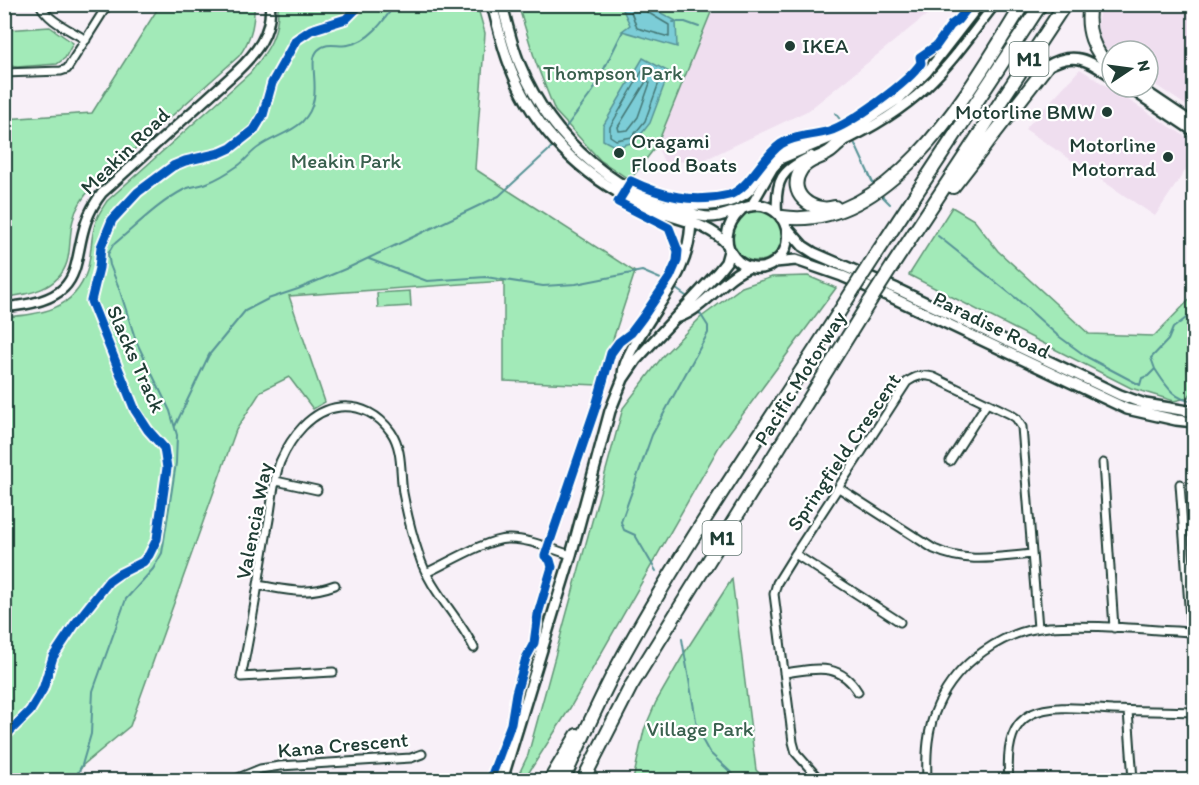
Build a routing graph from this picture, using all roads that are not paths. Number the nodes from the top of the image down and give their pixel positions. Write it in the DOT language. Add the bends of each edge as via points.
graph roads {
  1 [pos="40,4"];
  2 [pos="108,4"];
  3 [pos="270,4"];
  4 [pos="492,4"];
  5 [pos="502,4"];
  6 [pos="980,4"];
  7 [pos="995,4"];
  8 [pos="1023,4"];
  9 [pos="1041,4"];
  10 [pos="1065,4"];
  11 [pos="1090,4"];
  12 [pos="86,40"];
  13 [pos="1100,56"];
  14 [pos="1046,68"];
  15 [pos="1100,68"];
  16 [pos="4,73"];
  17 [pos="1146,99"];
  18 [pos="1158,99"];
  19 [pos="1194,124"];
  20 [pos="548,125"];
  21 [pos="1194,131"];
  22 [pos="818,143"];
  23 [pos="839,144"];
  24 [pos="578,158"];
  25 [pos="656,201"];
  26 [pos="855,203"];
  27 [pos="751,206"];
  28 [pos="741,210"];
  29 [pos="782,219"];
  30 [pos="691,223"];
  31 [pos="728,248"];
  32 [pos="775,262"];
  33 [pos="893,265"];
  34 [pos="750,267"];
  35 [pos="4,307"];
  36 [pos="677,318"];
  37 [pos="623,379"];
  38 [pos="987,403"];
  39 [pos="1194,412"];
  40 [pos="1194,422"];
  41 [pos="950,461"];
  42 [pos="1103,463"];
  43 [pos="276,481"];
  44 [pos="1180,484"];
  45 [pos="839,488"];
  46 [pos="317,490"];
  47 [pos="795,554"];
  48 [pos="1032,554"];
  49 [pos="571,555"];
  50 [pos="426,573"];
  51 [pos="258,585"];
  52 [pos="335,585"];
  53 [pos="900,622"];
  54 [pos="1038,628"];
  55 [pos="1114,628"];
  56 [pos="1193,632"];
  57 [pos="474,648"];
  58 [pos="617,667"];
  59 [pos="333,672"];
  60 [pos="784,673"];
  61 [pos="858,692"];
  62 [pos="1128,711"];
  63 [pos="1194,712"];
  64 [pos="422,754"];
  65 [pos="233,780"];
  66 [pos="502,780"];
  67 [pos="550,780"];
  68 [pos="563,780"];
  69 [pos="583,780"];
  70 [pos="820,780"];
  71 [pos="927,780"];
  72 [pos="1009,780"];
  73 [pos="1133,780"];
  1 -- 12 [label="street" via="49,16"];
  2 -- 12 [label="street"];
  3 -- 35 [label="street, Meakin Road" via="266,33 255,53 92,206 78,263 60,292 26,306"];
  4 -- 20 [label="main road" via="517,84"];
  5 -- 20 [label="main road" via="519,64"];
  6 -- 22 [label="street" via="911,89 853,129"];
  7 -- 23 [label="street" via="919,94"];
  8 -- 26 [label="highway" via="928,144 905,168"];
  9 -- 58 [label="highway, Pacific Motorway / M1, bridge" via="679,561"];
  10 -- 33 [label="highway, Pacific Motorway / M1"];
  11 -- 13 [label="highway" via="1089,32"];
  12 -- 16 [label="street" via="69,66 60,71"];
  14 -- 15 [label="main road" via="1056,61 1076,58"];
  14 -- 33 [label="highway"];
  17 -- 21 [label="main road"];
  18 -- 19 [label="main road"];
  20 -- 24 [label="main road"];
  22 -- 25 [label="main road" via="800,144 779,154 749,191 732,201"];
  22 -- 27 [label="street" via="781,159"];
  23 -- 26 [label="highway" via="802,168 799,189 804,201 813,207"];
  23 -- 29 [label="street" via="784,173 778,184"];
  24 -- 25 [label="main road"];
  24 -- 30 [label="main road" via="622,196"];
  25 -- 28 [label="main road" via="711,218"];
  26 -- 29 [label="highway" via="819,217"];
  27 -- 28 [label="main road"];
  27 -- 29 [label="main road" via="765,206"];
  28 -- 31 [label="main road" via="726,231"];
  29 -- 32 [label="main road" via="788,240"];
  29 -- 39 [label="main road, Paradise Road" via="792,236 814,253 1101,387 1145,404"];
  30 -- 31 [label="main road" via="715,233"];
  30 -- 37 [label="main road" via="680,269 631,351"];
  31 -- 34 [label="main road"];
  31 -- 36 [label="main road" via="726,262"];
  32 -- 34 [label="main road"];
  32 -- 40 [label="main road, Paradise Road" via="796,260 842,276 1127,409"];
  33 -- 69 [label="highway, Pacific Motorway / M1, bridge" via="631,686"];
  34 -- 36 [label="main road"];
  36 -- 37 [label="main road" via="651,342"];
  37 -- 49 [label="main road" via="610,411"];
  38 -- 41 [label="street"];
  38 -- 45 [label="street, Springfield Crescent" via="933,377 915,376 907,382"];
  38 -- 48 [label="street, Springfield Crescent" via="1016,418 1022,427"];
  42 -- 55 [label="street"];
  43 -- 46 [label="street"];
  43 -- 50 [label="street, Valencia Way" via="286,451 310,419 325,409 350,406 374,415 385,424 397,444 406,506"];
  43 -- 51 [label="street, Valencia Way"];
  44 -- 56 [label="street"];
  45 -- 47 [label="street, Springfield Crescent"];
  45 -- 48 [label="street" via="949,556 963,559"];
  47 -- 53 [label="street"];
  47 -- 60 [label="street, Springfield Crescent" via="774,594"];
  48 -- 54 [label="street, Springfield Crescent"];
  49 -- 50 [label="street" via="507,539 494,541"];
  49 -- 66 [label="main road"];
  50 -- 57 [label="street, Valencia Way"];
  51 -- 52 [label="street" via="305,593"];
  51 -- 59 [label="street, Valencia Way" via="241,677"];
  54 -- 55 [label="street"];
  54 -- 71 [label="street" via="1005,639 985,651 950,685 931,726"];
  55 -- 56 [label="street"];
  58 -- 67 [label="highway"];
  58 -- 68 [label="highway, Pacific Motorway / M1"];
  60 -- 61 [label="street" via="834,670"];
  60 -- 70 [label="street, Springfield Crescent" via="796,753"];
  62 -- 63 [label="street"];
  62 -- 72 [label="street" via="1062,707 1034,712 1015,730 1010,741"];
  62 -- 73 [label="street"];
  64 -- 65 [label="street, Kana Crescent" via="411,758 280,766"];
}
